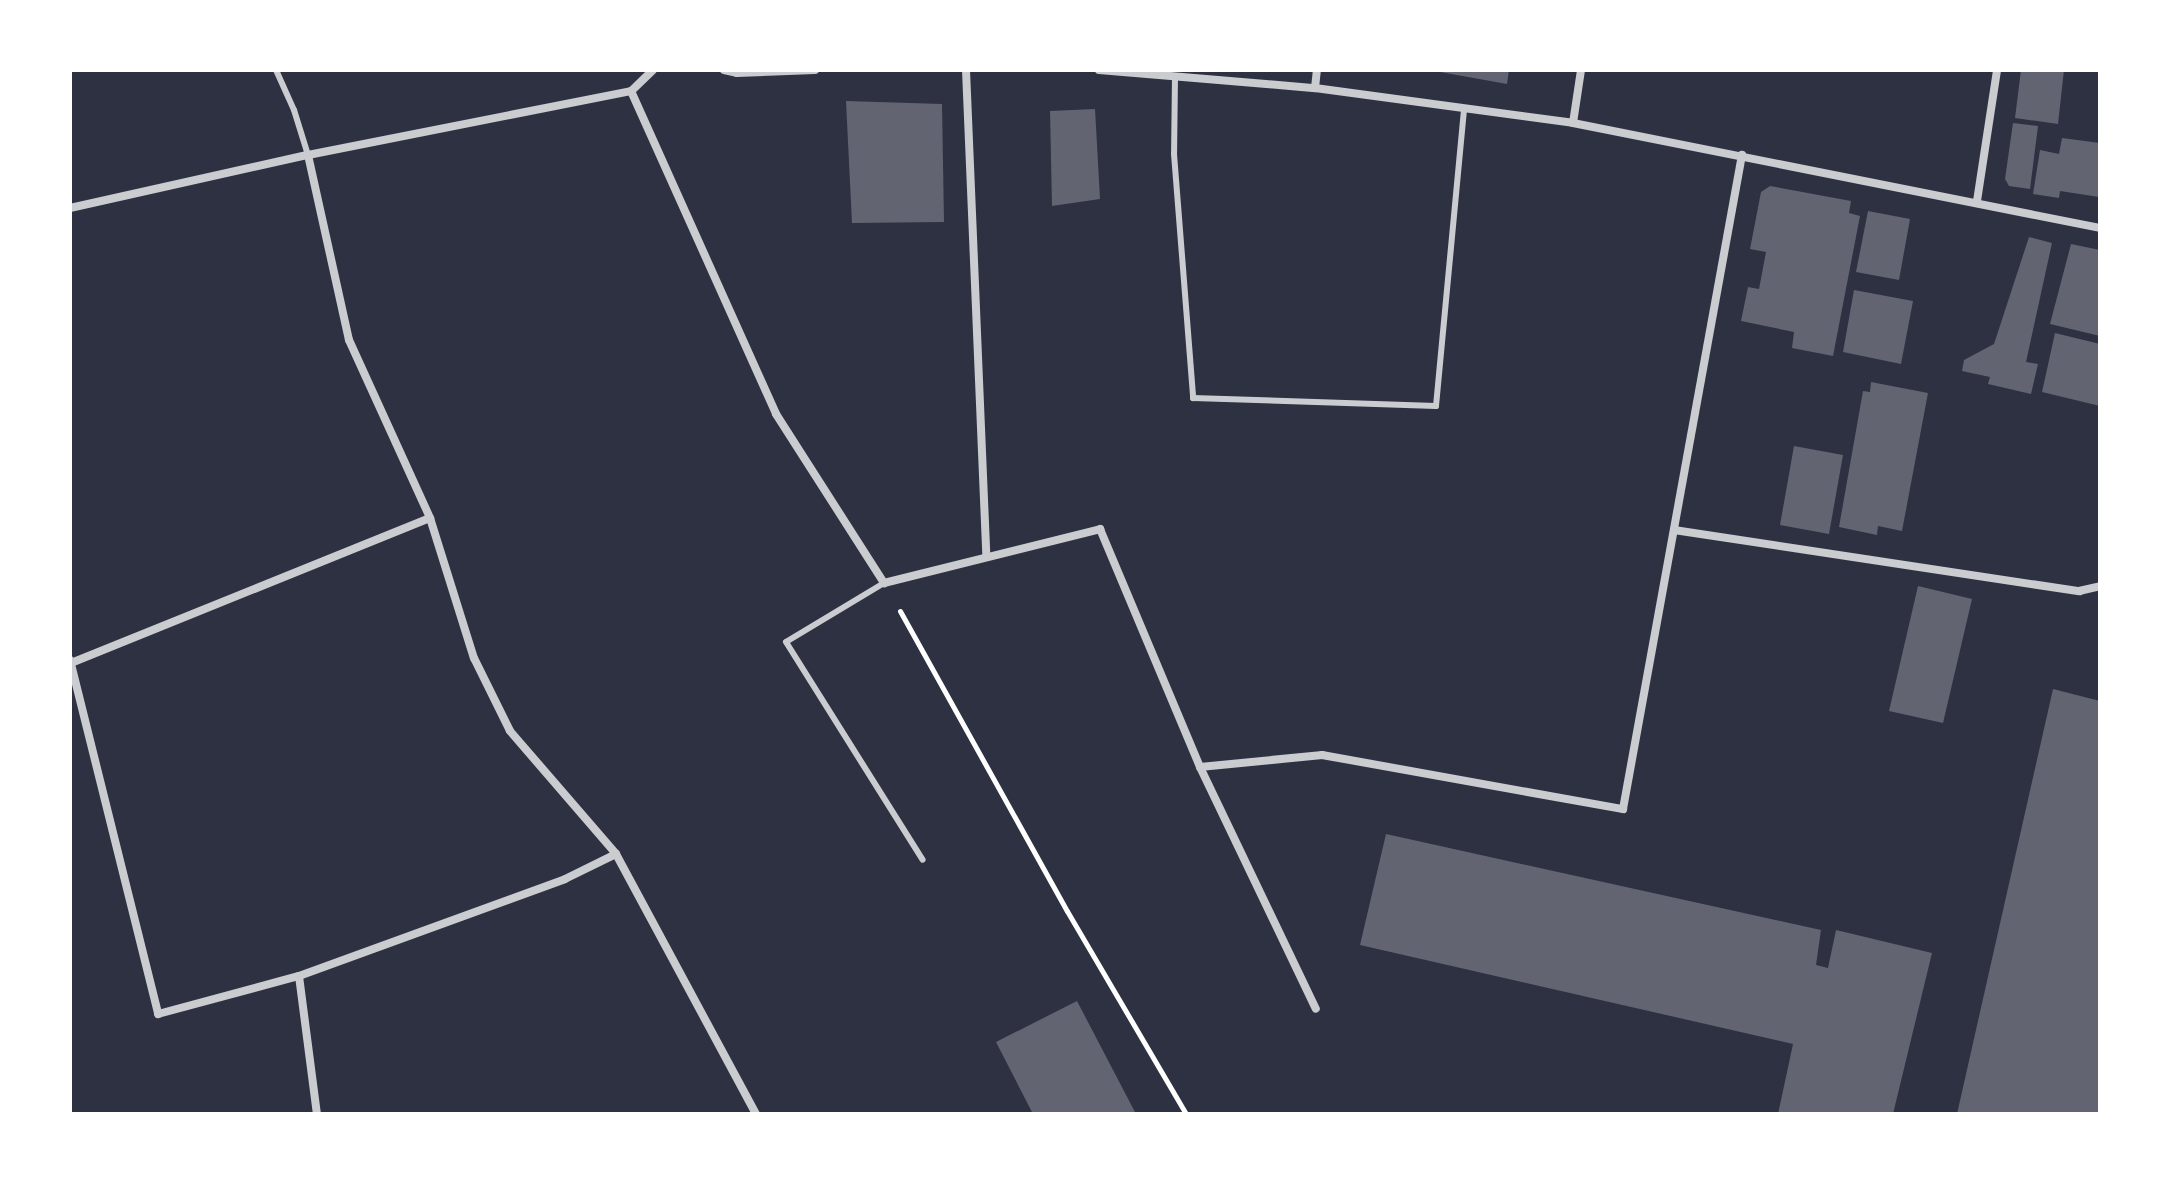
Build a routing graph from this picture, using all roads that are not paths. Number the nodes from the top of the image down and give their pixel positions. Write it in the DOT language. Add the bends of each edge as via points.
graph roads {
  1 [pos="276,70"];
  2 [pos="653,70"];
  3 [pos="724,70"];
  4 [pos="815,70"];
  5 [pos="966,70"];
  6 [pos="1099,70"];
  7 [pos="1317,70"];
  8 [pos="1581,70"];
  9 [pos="1997,70"];
  10 [pos="1151,72"];
  11 [pos="1175,76"];
  12 [pos="1315,88"];
  13 [pos="631,91"];
  14 [pos="1464,108"];
  15 [pos="1573,123"];
  16 [pos="308,155"];
  17 [pos="1742,155"];
  18 [pos="1977,201"];
  19 [pos="70,208"];
  20 [pos="2100,228"];
  21 [pos="430,518"];
  22 [pos="1674,530"];
  23 [pos="986,557"];
  24 [pos="884,583"];
  25 [pos="2100,586"];
  26 [pos="70,662"];
  27 [pos="1200,767"];
  28 [pos="616,854"];
  29 [pos="923,860"];
  30 [pos="299,976"];
  31 [pos="1316,1009"];
  32 [pos="317,1114"];
  33 [pos="756,1114"];
  1 -- 16 [label="lane"];
  2 -- 13 [label="street"];
  3 -- 4 [label="street"];
  5 -- 23 [label="street"];
  6 -- 10 [label="street"];
  7 -- 12 [label="street"];
  8 -- 15 [label="street"];
  9 -- 18 [label="street"];
  10 -- 11 [label="street"];
  11 -- 12 [label="street"];
  11 -- 14 [label="lane" via="1174,154 1193,398 1436,406"];
  12 -- 14 [label="street"];
  13 -- 16 [label="street"];
  13 -- 24 [label="street" via="776,414"];
  14 -- 15 [label="street"];
  15 -- 17 [label="street"];
  16 -- 19 [label="street"];
  16 -- 21 [label="street" via="349,340"];
  17 -- 18 [label="street"];
  17 -- 22 [label="street"];
  18 -- 20 [label="street"];
  21 -- 26 [label="street"];
  21 -- 28 [label="street" via="474,658 510,731"];
  22 -- 25 [label="street" via="2079,591"];
  22 -- 27 [label="street" via="1623,809 1322,755"];
  23 -- 24 [label="street"];
  23 -- 27 [label="street" via="1100,529"];
  24 -- 29 [label="lane" via="786,642"];
  26 -- 30 [label="street" via="158,1014"];
  27 -- 31 [label="street"];
  28 -- 30 [label="street" via="565,879"];
  28 -- 33 [label="street"];
  30 -- 32 [label="street"];
}
